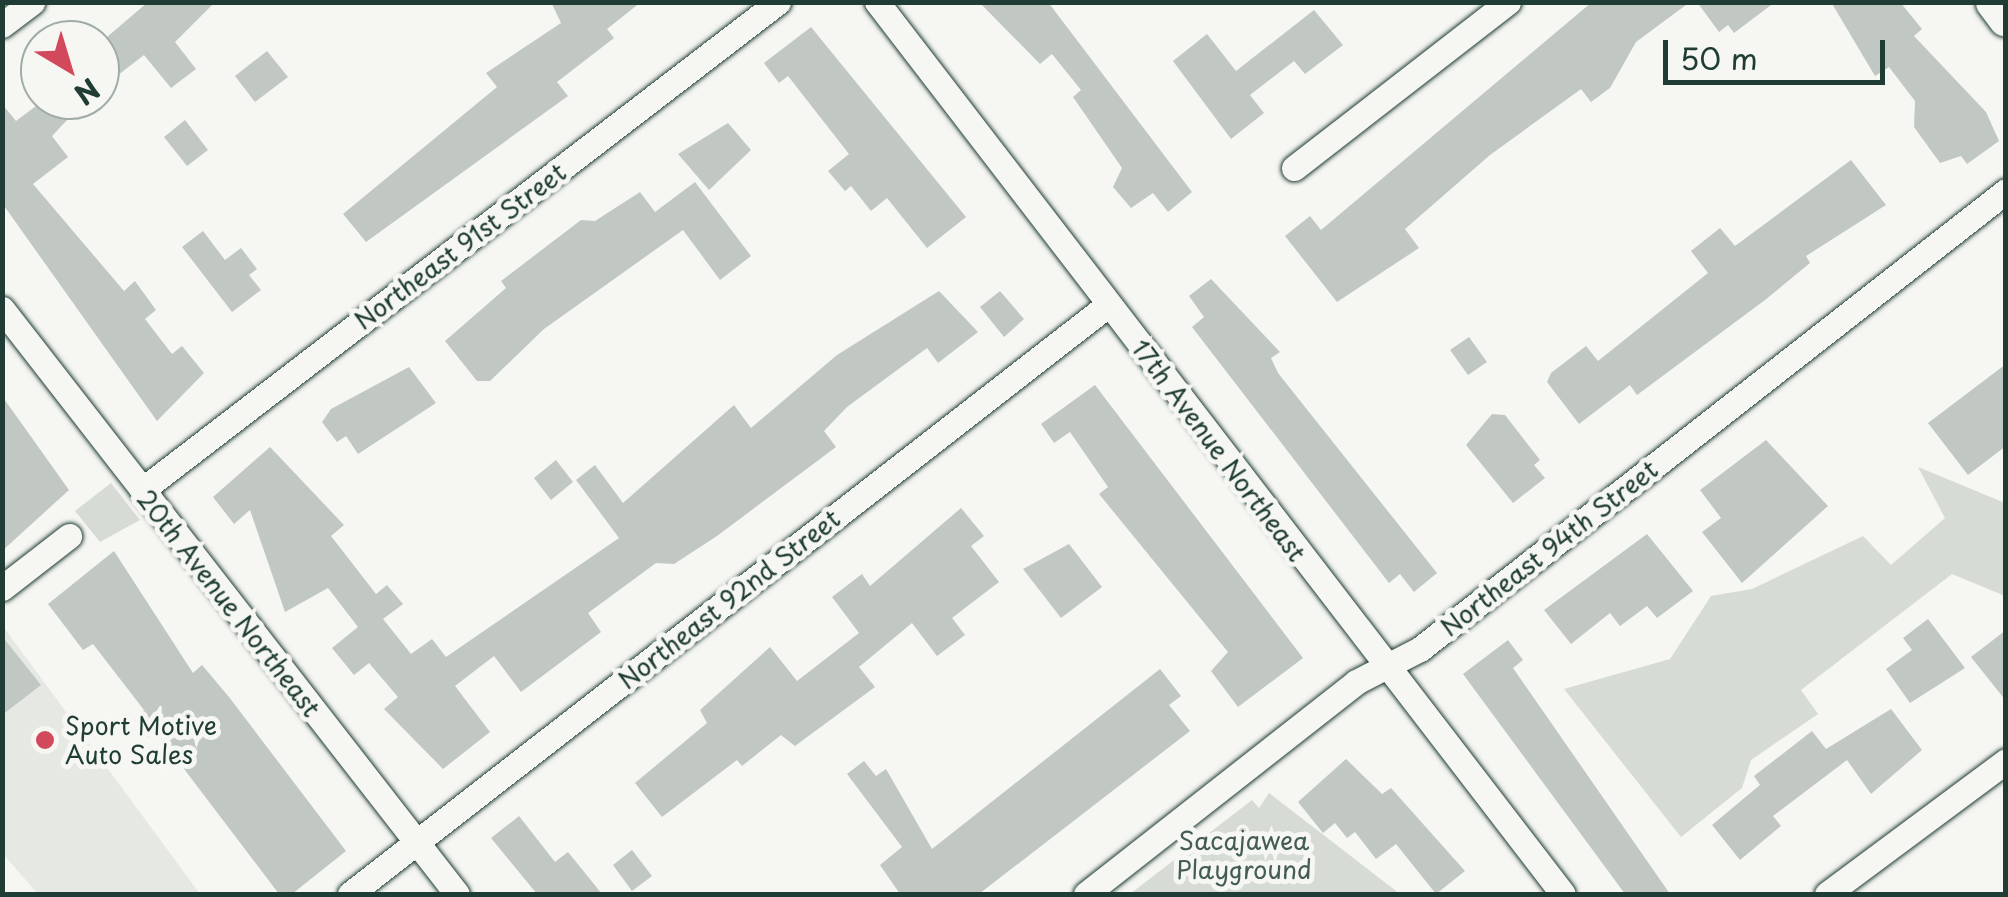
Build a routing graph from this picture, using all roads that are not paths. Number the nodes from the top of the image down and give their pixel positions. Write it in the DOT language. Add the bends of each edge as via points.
graph roads {
  1 [pos="32,2"];
  2 [pos="778,2"];
  3 [pos="877,2"];
  4 [pos="1508,2"];
  5 [pos="1993,2"];
  6 [pos="2006,19"];
  7 [pos="2,24"];
  8 [pos="1294,168"];
  9 [pos="2006,191"];
  10 [pos="1108,304"];
  11 [pos="2,309"];
  12 [pos="142,490"];
  13 [pos="69,536"];
  14 [pos="2,588"];
  15 [pos="1384,669"];
  16 [pos="2006,762"];
  17 [pos="418,842"];
  18 [pos="350,894"];
  19 [pos="458,894"];
  20 [pos="1086,894"];
  21 [pos="1563,894"];
  22 [pos="1827,894"];
  1 -- 7 [label="street"];
  2 -- 12 [label="street, Northeast 91st Street"];
  3 -- 10 [label="street, 17th Avenue Northeast"];
  4 -- 8 [label="street"];
  5 -- 6 [label="street"];
  9 -- 15 [label="street, Northeast 94th Street"];
  10 -- 15 [label="street, 17th Avenue Northeast"];
  10 -- 17 [label="street, Northeast 92nd Street"];
  11 -- 12 [label="street, 20th Avenue Northeast"];
  12 -- 17 [label="street, 20th Avenue Northeast"];
  13 -- 14 [label="street"];
  15 -- 20 [label="street, Northeast 94th Street"];
  15 -- 21 [label="street, 17th Avenue Northeast"];
  16 -- 22 [label="street"];
  17 -- 18 [label="street, Northeast 92nd Street"];
  17 -- 19 [label="street, 20th Avenue Northeast"];
}
